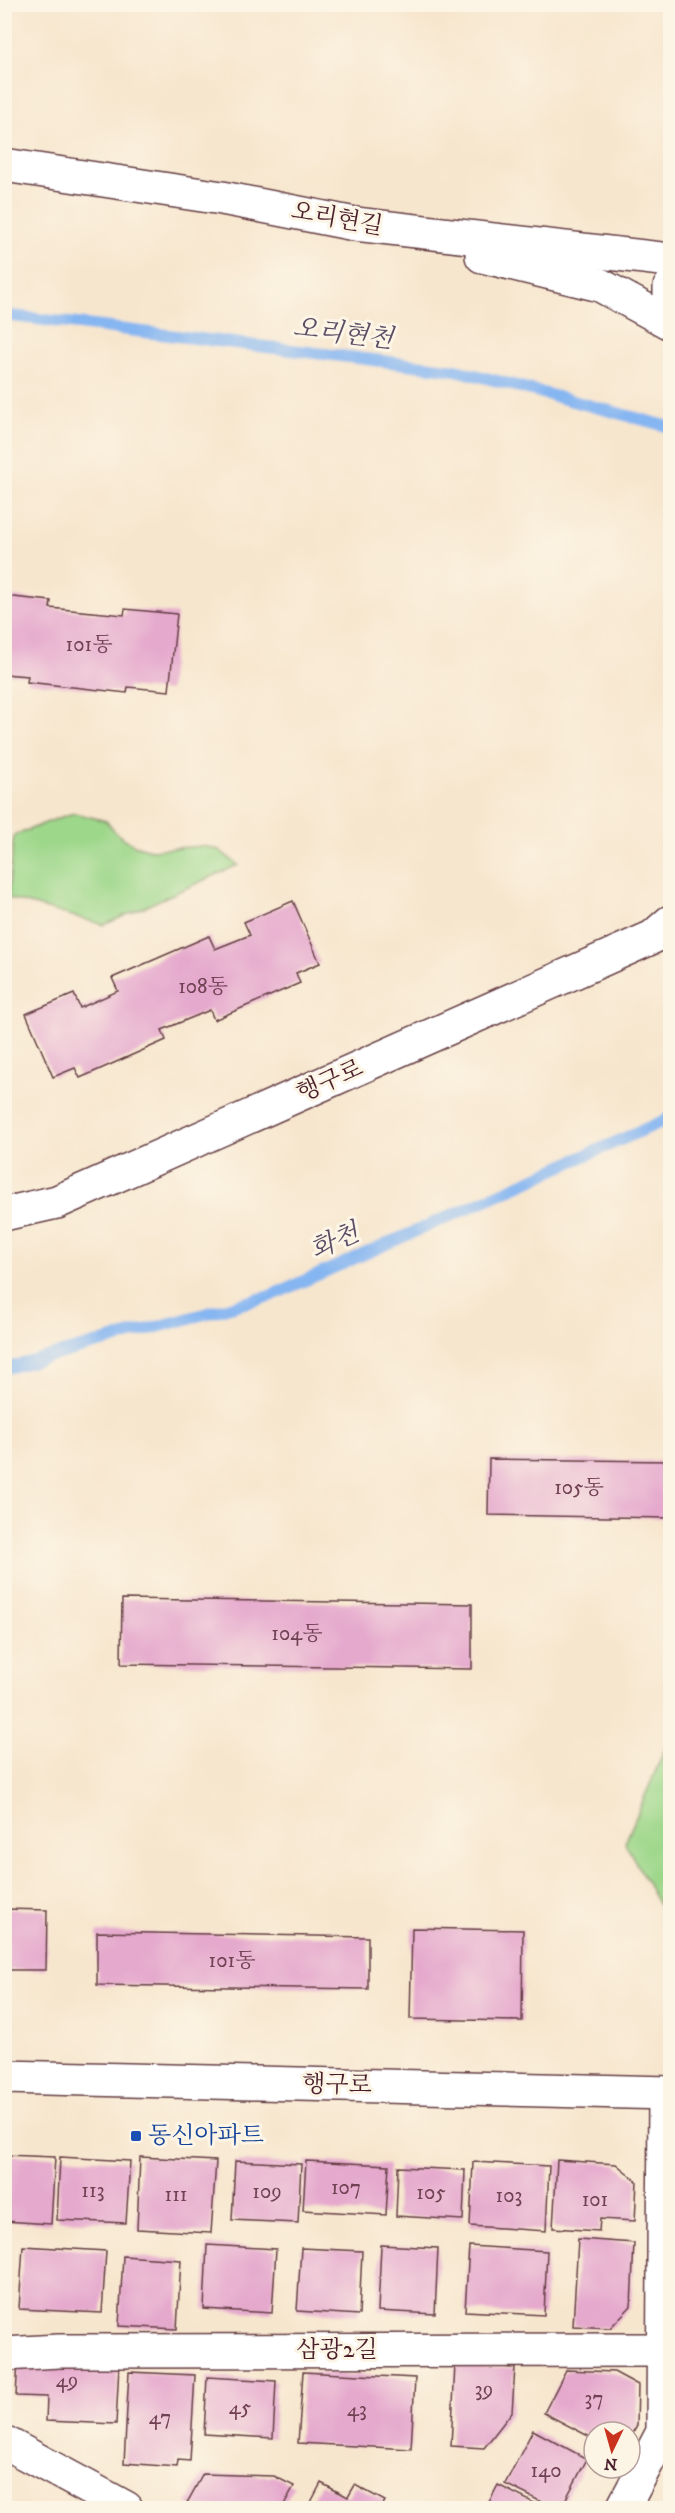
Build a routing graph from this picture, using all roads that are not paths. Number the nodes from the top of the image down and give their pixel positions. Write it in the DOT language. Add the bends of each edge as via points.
graph roads {
  1 [pos="4,165"];
  2 [pos="356,224"];
  3 [pos="670,260"];
  4 [pos="670,286"];
  5 [pos="670,301"];
  6 [pos="670,323"];
  7 [pos="665,932"];
  8 [pos="4,1214"];
  9 [pos="4,2077"];
  10 [pos="668,2093"];
  11 [pos="668,2350"];
  12 [pos="4,2354"];
  13 [pos="667,2434"];
  14 [pos="4,2442"];
  15 [pos="126,2508"];
  16 [pos="623,2508"];
  1 -- 2 [label="street, 오리현길" via="222,198"];
  2 -- 3 [label="street, 오리현길"];
  2 -- 6 [label="street" via="600,285"];
  4 -- 5 [label="street"];
  7 -- 8 [label="street, 행구로" via="57,1202"];
  9 -- 10 [label="street, 행구로"];
  10 -- 11 [label="street"];
  11 -- 12 [label="street, 삼광2길" via="59,2350"];
  11 -- 13 [label="street"];
  13 -- 16 [label="street"];
  14 -- 15 [label="street"];
}
